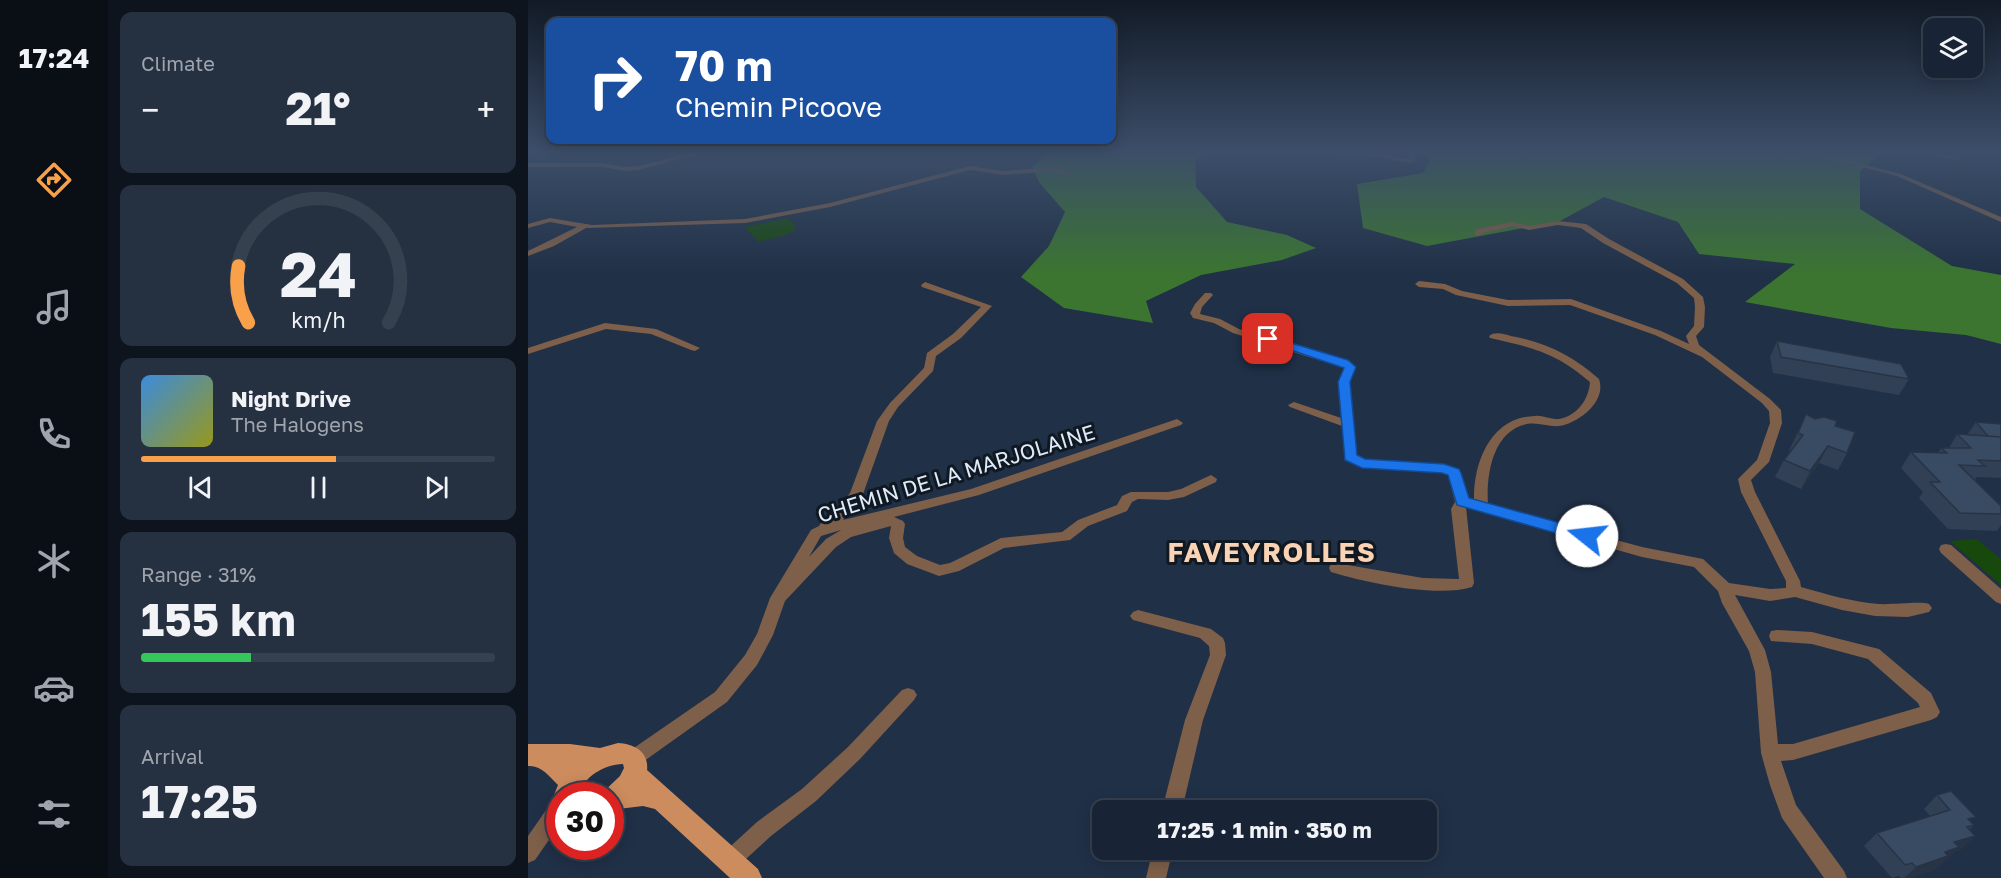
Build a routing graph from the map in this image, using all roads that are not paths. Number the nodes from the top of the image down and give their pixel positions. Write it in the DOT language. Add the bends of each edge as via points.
graph roads {
  1 [pos="874,193"];
  2 [pos="1936,193"];
  3 [pos="2001,220"];
  4 [pos="528,226"];
  5 [pos="582,227"];
  6 [pos="1478,234"];
  7 [pos="528,254"];
  8 [pos="1419,284"];
  9 [pos="925,285"];
  10 [pos="1208,296"];
  11 [pos="1494,336"];
  12 [pos="696,348"];
  13 [pos="528,351"];
  14 [pos="1713,360"];
  15 [pos="1294,405"];
  16 [pos="1177,423"];
  17 [pos="1347,424"];
  18 [pos="1211,479"];
  19 [pos="1462,502"];
  20 [pos="1481,507"];
  21 [pos="816,533"];
  22 [pos="1946,549"];
  23 [pos="1336,568"];
  24 [pos="1725,588"];
  25 [pos="1794,591"];
  26 [pos="778,598"];
  27 [pos="2001,598"];
  28 [pos="1924,608"];
  29 [pos="1138,616"];
  30 [pos="1777,636"];
  31 [pos="908,695"];
  32 [pos="1770,753"];
  33 [pos="532,755"];
  34 [pos="600,758"];
  35 [pos="634,766"];
  36 [pos="565,782"];
  37 [pos="574,782"];
  38 [pos="624,786"];
  39 [pos="624,797"];
  40 [pos="660,798"];
  41 [pos="1174,800"];
  42 [pos="546,827"];
  43 [pos="546,835"];
  44 [pos="534,845"];
  45 [pos="1160,860"];
  46 [pos="729,861"];
  47 [pos="749,878"];
  48 [pos="1156,878"];
  49 [pos="1837,878"];
  1 -- 5 [label="street" via="751,221"];
  2 -- 3 [label="street"];
  4 -- 5 [label="street" via="558,220"];
  5 -- 7 [label="street"];
  6 -- 14 [label="street" via="1512,224 1529,228 1558,223 1583,226 1691,289 1698,297 1699,327 1691,336 1695,346"];
  8 -- 14 [label="street" via="1508,303 1571,302 1658,333"];
  9 -- 21 [label="street" via="987,306 931,355 929,369 883,421 856,494 838,517"];
  10 -- 17 [label="street" via="1198,306 1196,316 1350,367 1344,382"];
  11 -- 20 [label="street" via="1532,343 1564,356 1595,381 1596,389 1576,416 1558,422 1534,419 1516,424 1495,439 1481,478"];
  12 -- 13 [label="street" via="653,331 605,326"];
  14 -- 25 [label="street" via="1775,410 1776,423 1763,462 1744,479 1793,581"];
  15 -- 17 [label="street"];
  16 -- 21 [label="street, CHEMIN DE LA MARJOLAINE" via="974,492"];
  17 -- 19 [label="street" via="1350,457 1362,463 1444,468 1454,473"];
  18 -- 26 [label="street" via="1184,493 1136,495 1127,499 1122,508 1083,523 1065,537 1001,543 939,571 912,560 899,549 898,524 885,521 846,533 831,543"];
  19 -- 20 [label="street"];
  19 -- 23 [label="street" via="1458,509 1467,583 1399,581"];
  20 -- 24 [label="street" via="1642,552 1698,563"];
  21 -- 26 [label="street, CHEMIN DE LA MARJOLAINE"];
  22 -- 27 [label="street"];
  24 -- 25 [label="street" via="1788,595"];
  24 -- 32 [label="street" via="1757,650 1763,672"];
  25 -- 28 [label="street" via="1873,609 1907,612"];
  26 -- 35 [label="street, CHEMIN DE LA MARJOLAINE" via="751,660 721,697"];
  29 -- 41 [label="street" via="1205,633 1217,643 1218,655 1194,720"];
  30 -- 32 [label="street" via="1812,638 1873,654 1925,698 1930,712 1793,752"];
  31 -- 46 [label="street" via="809,795"];
  32 -- 49 [label="street" via="1789,811"];
  33 -- 34 [label="main road"];
  33 -- 36 [label="main road" via="556,766"];
  34 -- 35 [label="main road" via="620,753"];
  34 -- 37 [label="main road" via="583,769"];
  35 -- 38 [label="main road"];
  35 -- 40 [label="main road"];
  39 -- 40 [label="main road"];
  40 -- 46 [label="main road"];
  42 -- 44 [label="street"];
  43 -- 44 [label="street"];
  45 -- 48 [label="street"];
  46 -- 47 [label="main road"];
}
